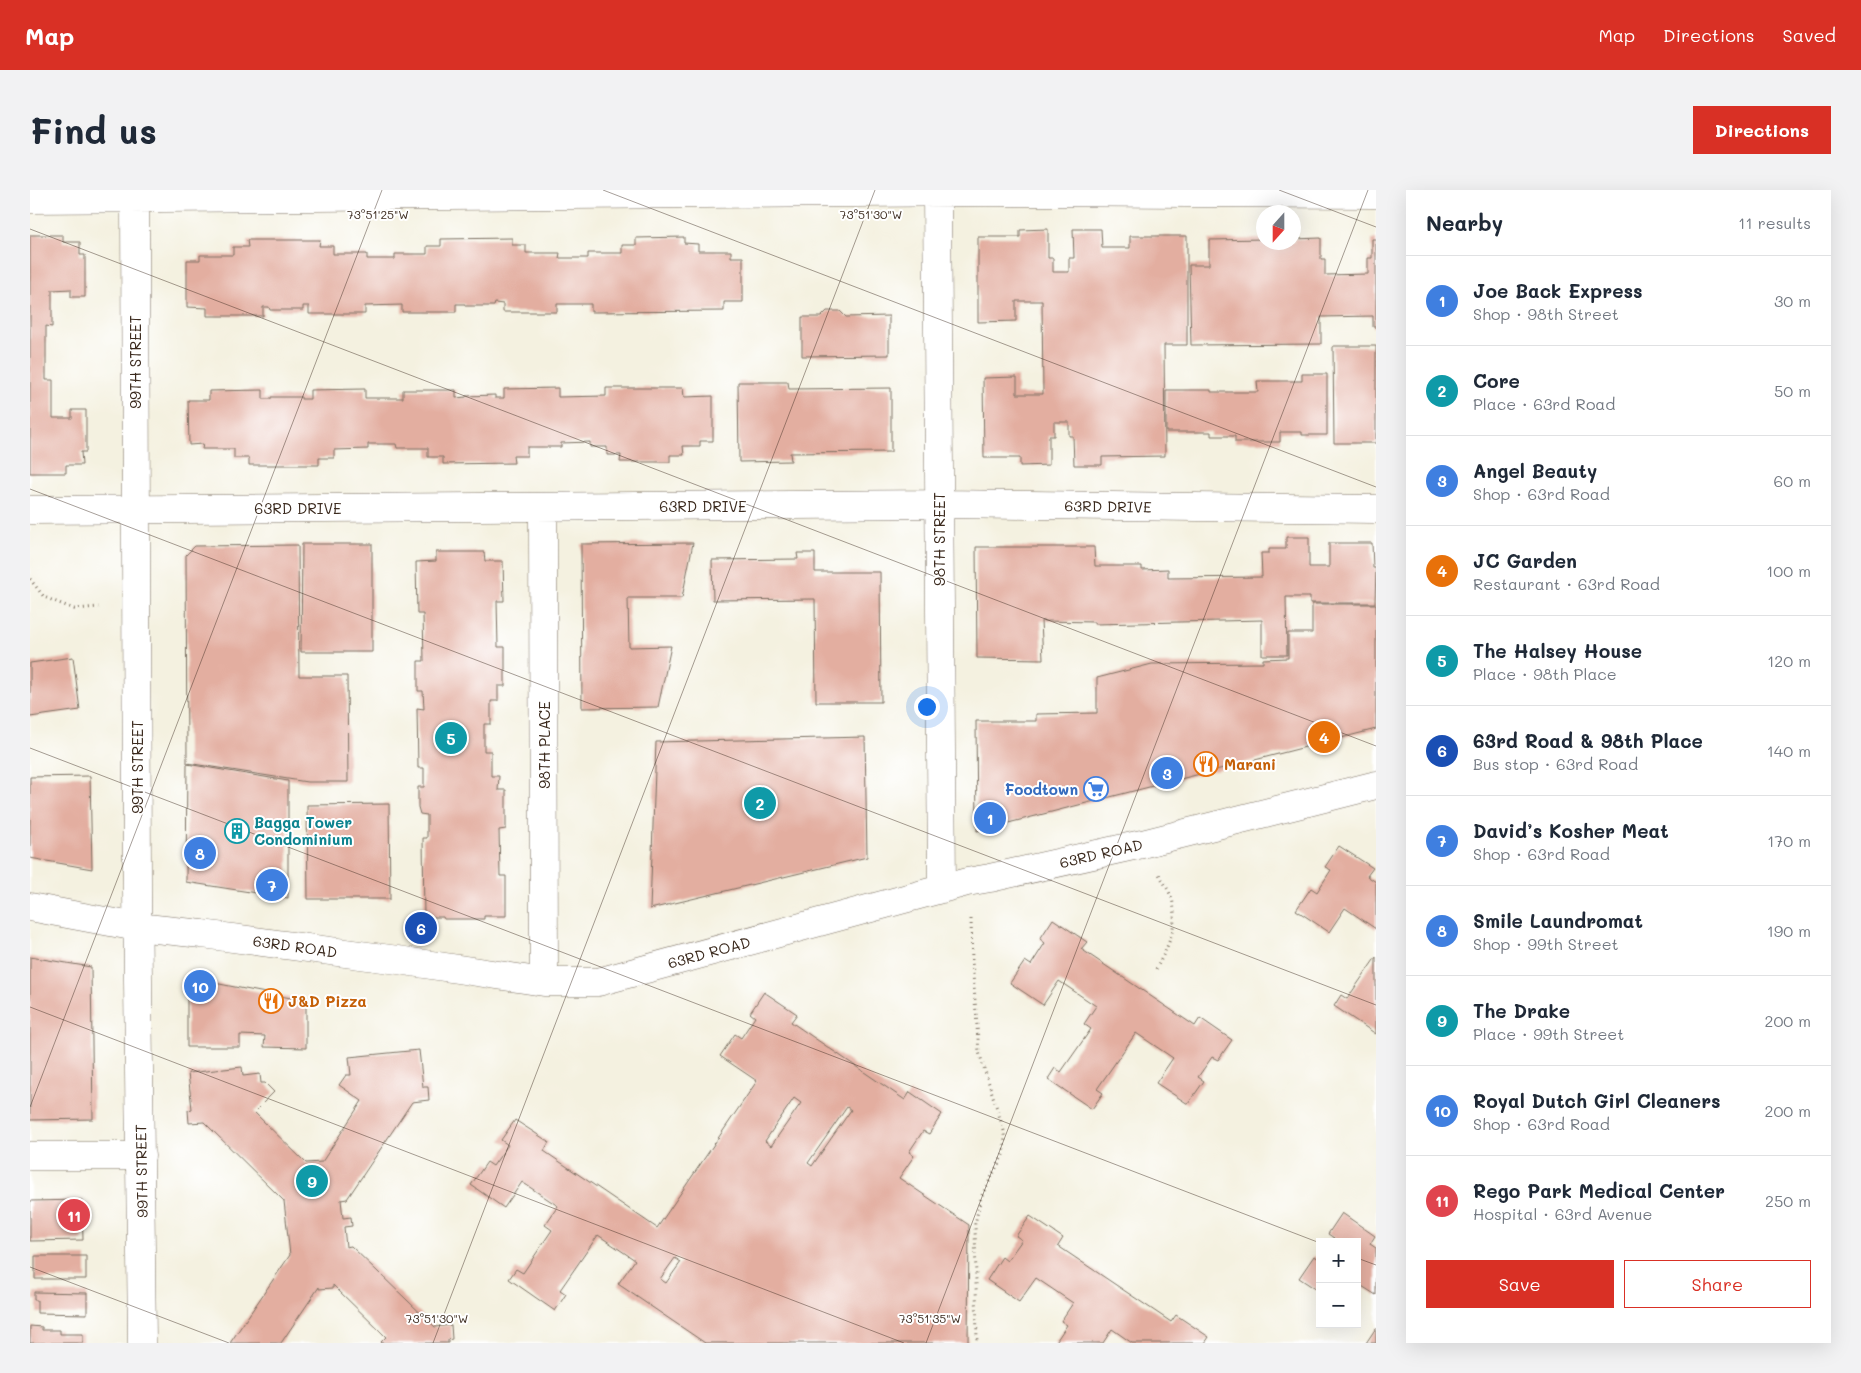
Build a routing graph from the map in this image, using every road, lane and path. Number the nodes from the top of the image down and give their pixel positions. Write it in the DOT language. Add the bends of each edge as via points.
graph roads {
  1 [pos="937,191"];
  2 [pos="135,194"];
  3 [pos="1376,194"];
  4 [pos="30,199"];
  5 [pos="939,504"];
  6 [pos="543,508"];
  7 [pos="136,509"];
  8 [pos="1376,509"];
  9 [pos="30,510"];
  10 [pos="30,578"];
  11 [pos="99,607"];
  12 [pos="1376,785"];
  13 [pos="1158,872"];
  14 [pos="942,889"];
  15 [pos="30,907"];
  16 [pos="971,919"];
  17 [pos="138,927"];
  18 [pos="1156,969"];
  19 [pos="544,982"];
  20 [pos="30,1156"];
  21 [pos="141,1156"];
  22 [pos="142,1343"];
  23 [pos="977,1343"];
  1 -- 2 [label="street"];
  1 -- 3 [label="street"];
  1 -- 5 [label="street, 98TH STREET"];
  2 -- 4 [label="street"];
  2 -- 7 [label="street, 99TH STREET"];
  5 -- 6 [label="street, 63RD DRIVE"];
  5 -- 8 [label="street, 63RD DRIVE"];
  5 -- 14 [label="street, 98TH STREET"];
  6 -- 7 [label="street, 63RD DRIVE"];
  6 -- 19 [label="street, 98TH PLACE"];
  7 -- 9 [label="street, 63RD DRIVE"];
  7 -- 17 [label="street, 99TH STREET"];
  10 -- 11 [label="path" via="44,597 74,609"];
  12 -- 14 [label="street, 63RD ROAD" via="1142,844"];
  13 -- 18 [label="path" via="1172,899 1174,920 1172,935"];
  14 -- 19 [label="street, 63RD ROAD" via="598,982"];
  15 -- 17 [label="street, 63RD ROAD"];
  16 -- 23 [label="path" via="979,1052 1004,1134 1004,1153 981,1197 975,1224"];
  17 -- 19 [label="street, 63RD ROAD" via="415,962"];
  17 -- 21 [label="street, 99TH STREET"];
  20 -- 21 [label="street"];
  21 -- 22 [label="street, 99TH STREET"];
}
